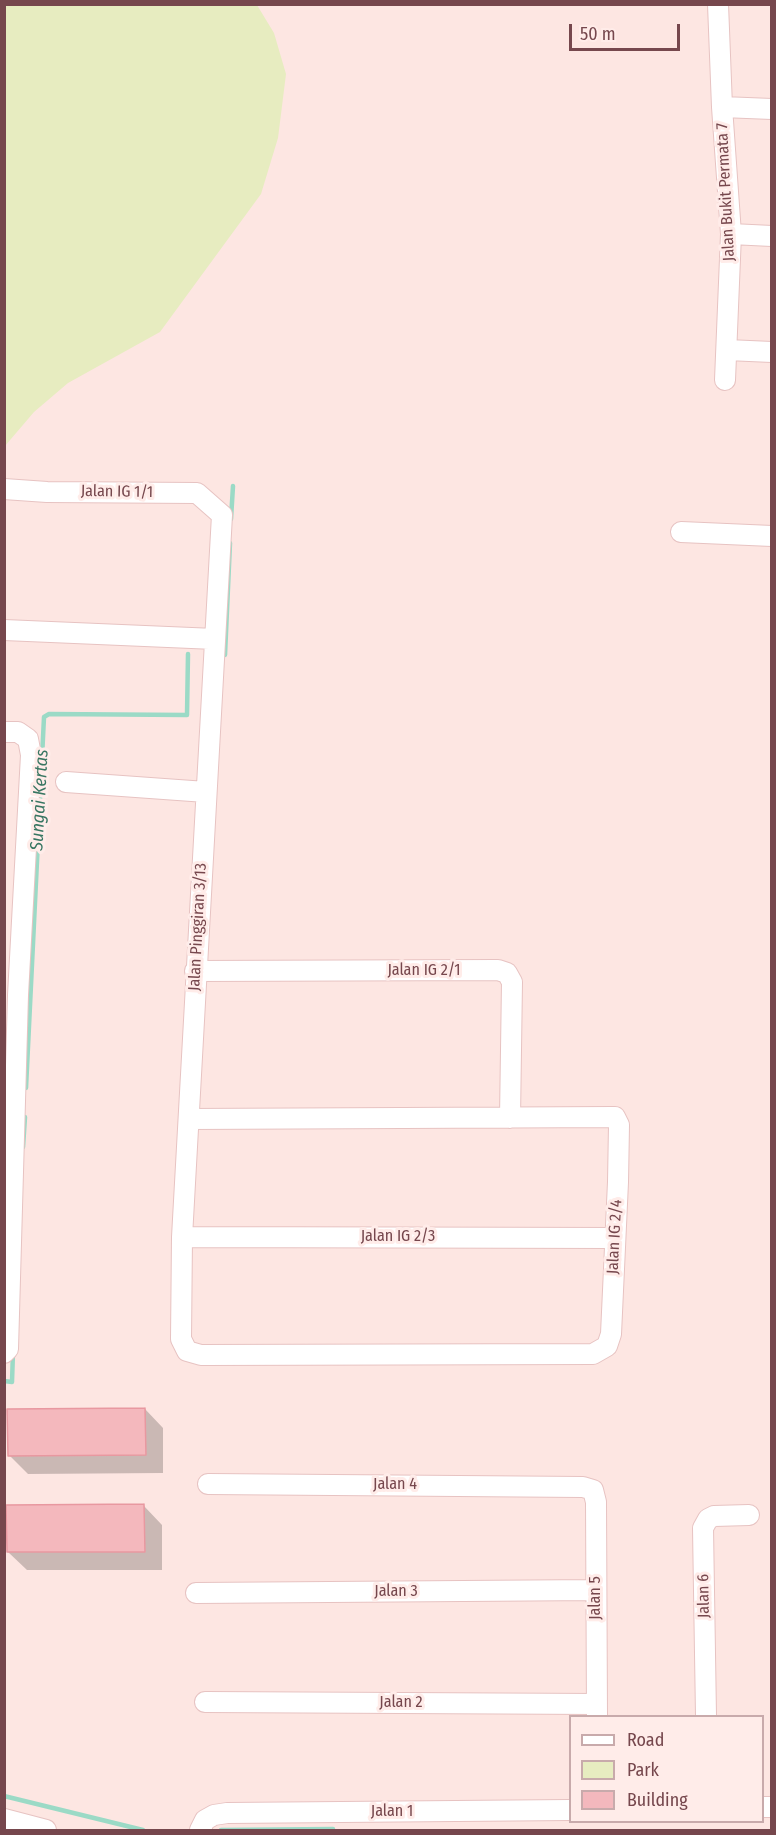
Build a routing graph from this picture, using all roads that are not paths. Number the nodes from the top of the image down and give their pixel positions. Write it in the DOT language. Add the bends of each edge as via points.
graph roads {
  1 [pos="717,4"];
  2 [pos="722,107"];
  3 [pos="771,109"];
  4 [pos="731,234"];
  5 [pos="771,236"];
  6 [pos="727,350"];
  7 [pos="771,351"];
  8 [pos="726,380"];
  9 [pos="4,489"];
  10 [pos="222,515"];
  11 [pos="681,532"];
  12 [pos="771,536"];
  13 [pos="4,630"];
  14 [pos="215,639"];
  15 [pos="11,732"];
  16 [pos="66,782"];
  17 [pos="206,792"];
  18 [pos="195,972"];
  19 [pos="11,995"];
  20 [pos="510,1118"];
  21 [pos="189,1119"];
  22 [pos="9,1123"];
  23 [pos="182,1237"];
  24 [pos="615,1238"];
  25 [pos="8,1242"];
  26 [pos="181,1339"];
  27 [pos="4,1353"];
  28 [pos="207,1484"];
  29 [pos="583,1487"];
  30 [pos="749,1515"];
  31 [pos="596,1590"];
  32 [pos="196,1593"];
  33 [pos="205,1702"];
  34 [pos="597,1710"];
  35 [pos="706,1715"];
  36 [pos="569,1810"];
  37 [pos="4,1819"];
  38 [pos="206,1822"];
  39 [pos="46,1830"];
  1 -- 2 [label="street, Jalan Bukit Permata 7"];
  2 -- 3 [label="street"];
  2 -- 4 [label="street, Jalan Bukit Permata 7"];
  4 -- 5 [label="street"];
  4 -- 6 [label="street, Jalan Bukit Permata 7"];
  6 -- 7 [label="street"];
  6 -- 8 [label="street, Jalan Bukit Permata 7"];
  9 -- 10 [label="street, Jalan IG 1/1" via="197,493"];
  10 -- 14 [label="street, Jalan Pinggiran 3/13"];
  11 -- 12 [label="street"];
  13 -- 14 [label="street"];
  14 -- 17 [label="street, Jalan Pinggiran 3/13"];
  15 -- 19 [label="street" via="28,740 31,755"];
  16 -- 17 [label="street"];
  17 -- 18 [label="street, Jalan Pinggiran 3/13"];
  18 -- 20 [label="street, Jalan IG 2/1" via="507,973 512,982"];
  18 -- 21 [label="street, Jalan Pinggiran 3/13"];
  19 -- 22 [label="street"];
  20 -- 21 [label="street, Jalan IG 2/4"];
  20 -- 24 [label="street, Jalan IG 2/4" via="615,1117 619,1125"];
  21 -- 23 [label="street, Jalan Pinggiran 3/13"];
  22 -- 25 [label="street"];
  23 -- 24 [label="street, Jalan IG 2/3"];
  23 -- 26 [label="street, Jalan Pinggiran 3/13"];
  24 -- 26 [label="street, Jalan IG 2/4" via="611,1334 607,1346 593,1354 201,1356 187,1351"];
  25 -- 27 [label="street" via="8,1349"];
  28 -- 29 [label="street, Jalan 4"];
  29 -- 31 [label="street, Jalan 5" via="593,1490 596,1502"];
  30 -- 35 [label="street, Jalan 6" via="714,1516 703,1528"];
  31 -- 32 [label="street, Jalan 3"];
  31 -- 34 [label="street, Jalan 5"];
  33 -- 34 [label="street, Jalan 2"];
  36 -- 38 [label="street, Jalan 1" via="227,1813"];
  37 -- 39 [label="street"];
}
